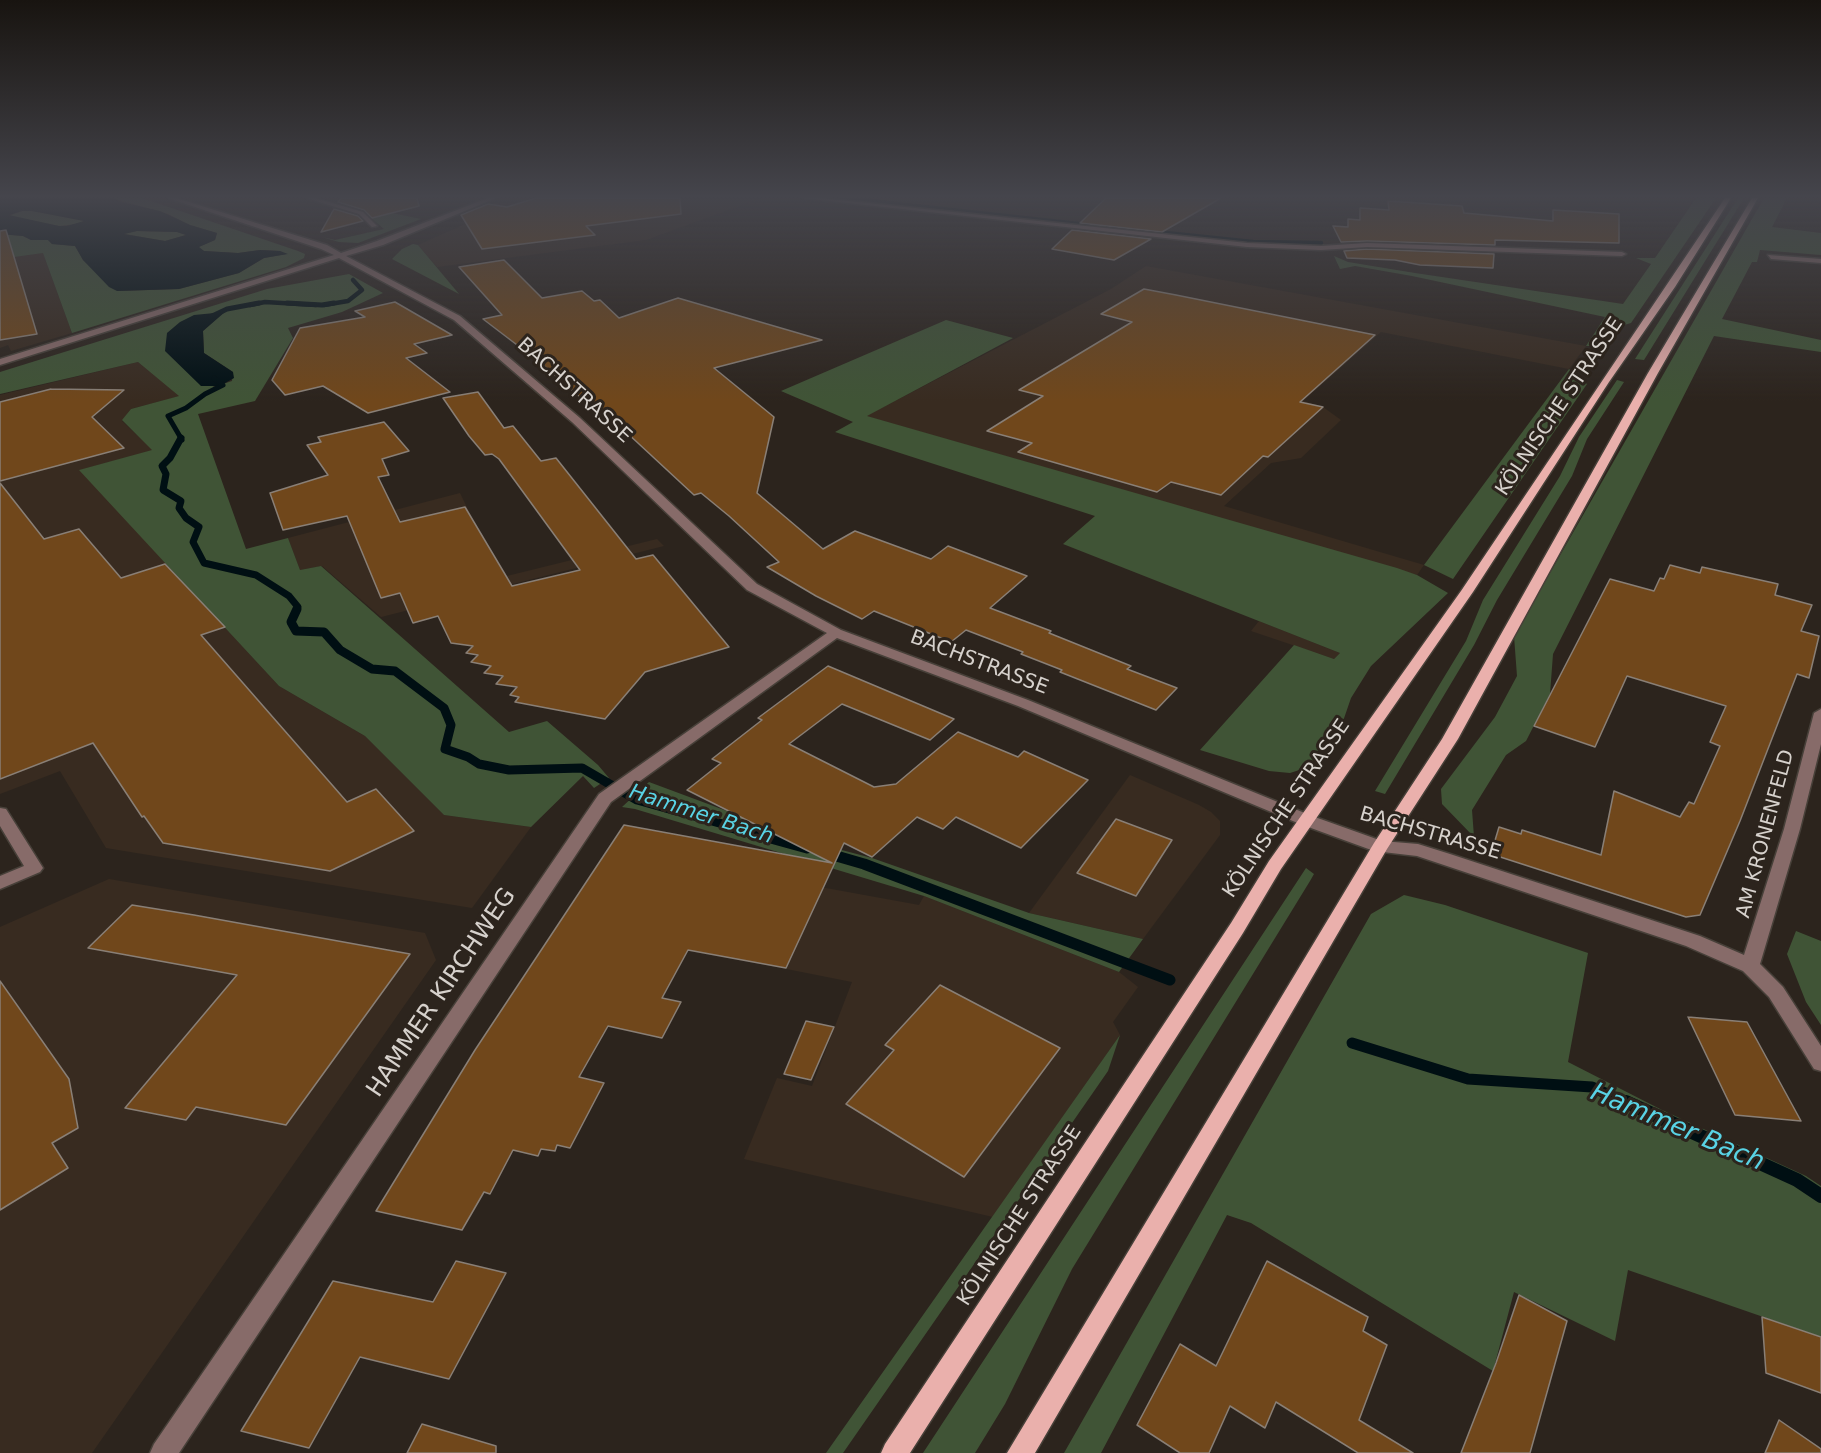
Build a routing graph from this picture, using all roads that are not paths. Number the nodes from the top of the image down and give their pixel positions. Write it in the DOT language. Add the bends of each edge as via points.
graph roads {
  1 [pos="310,266"];
  2 [pos="360,266"];
  3 [pos="1684,266"];
  4 [pos="1715,266"];
  5 [pos="0,362"];
  6 [pos="836,633"];
  7 [pos="1821,713"];
  8 [pos="0,813"];
  9 [pos="1306,820"];
  10 [pos="1380,847"];
  11 [pos="0,883"];
  12 [pos="1750,966"];
  13 [pos="1821,1063"];
  14 [pos="163,1453"];
  15 [pos="894,1453"];
  16 [pos="1020,1453"];
  1 -- 5 [label="street"];
  2 -- 6 [label="street, BACHSTRASSE" via="457,318 576,420 752,587"];
  3 -- 9 [label="main road, KÖLNISCHE STRASSE" via="1467,592"];
  4 -- 10 [label="main road" via="1450,739"];
  6 -- 9 [label="street, BACHSTRASSE" via="1023,703"];
  6 -- 14 [label="street, HAMMER KIRCHWEG" via="605,798"];
  7 -- 12 [label="street, AM KRONENFELD" via="1792,829"];
  8 -- 11 [label="street" via="34,868"];
  9 -- 10 [label="street, BACHSTRASSE"];
  9 -- 15 [label="main road, KÖLNISCHE STRASSE"];
  10 -- 12 [label="street, BACHSTRASSE" via="1418,850 1693,941"];
  10 -- 16 [label="main road"];
  12 -- 13 [label="street, BACHSTRASSE" via="1776,992"];
}
